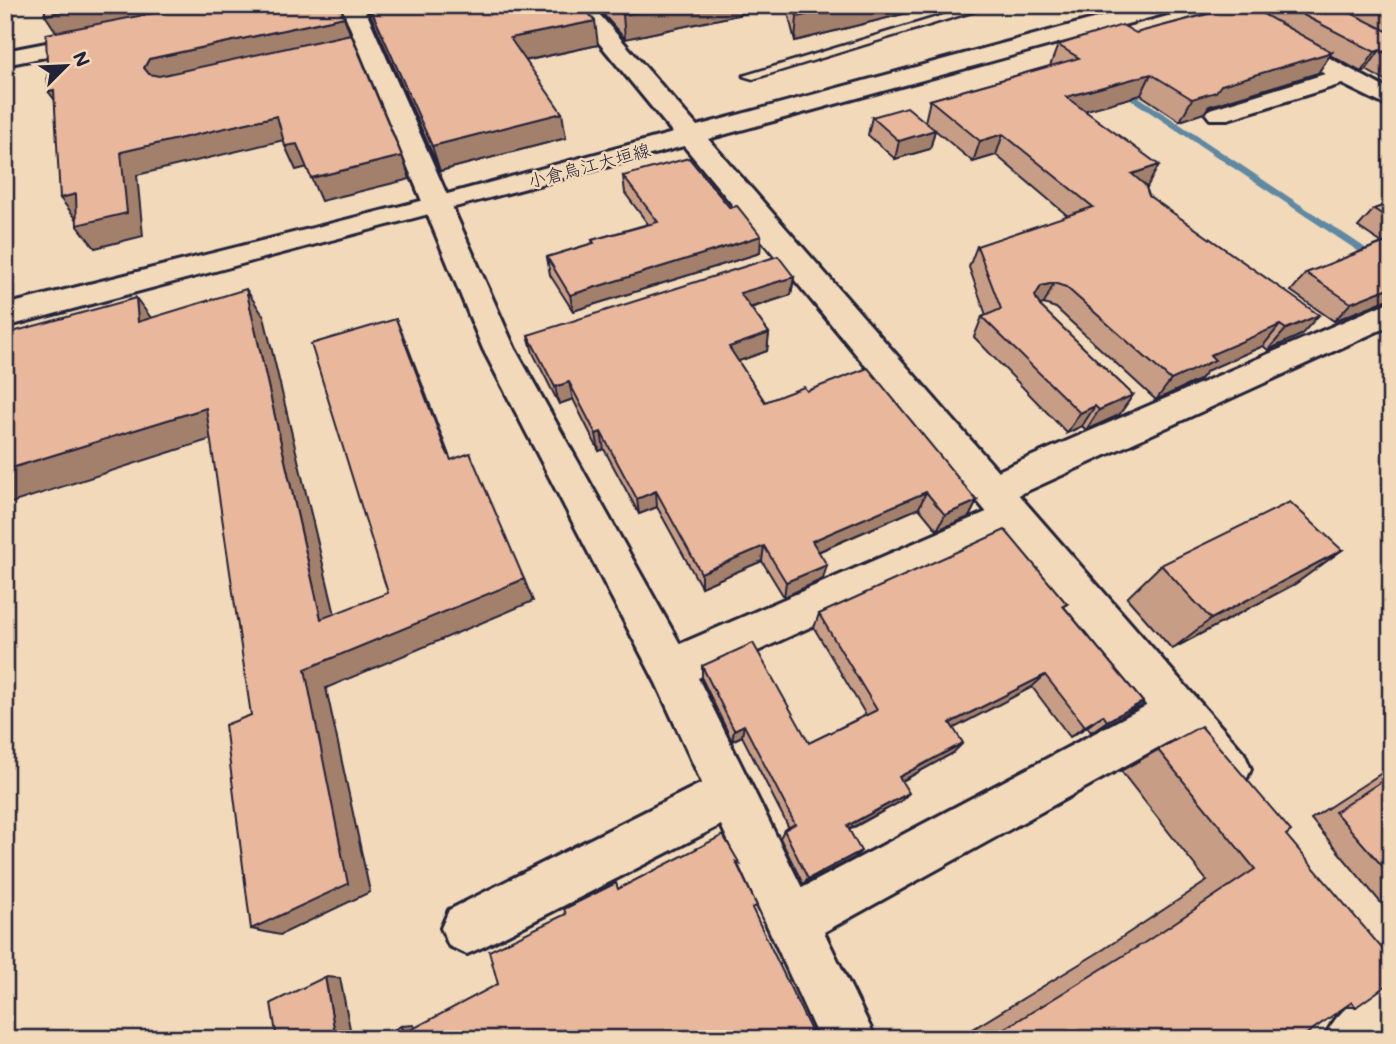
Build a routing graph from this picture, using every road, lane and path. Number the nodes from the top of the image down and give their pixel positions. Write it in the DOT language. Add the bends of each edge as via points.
graph roads {
  1 [pos="352,5"];
  2 [pos="579,5"];
  3 [pos="989,5"];
  4 [pos="1170,5"];
  5 [pos="1215,5"];
  6 [pos="125,34"];
  7 [pos="369,45"];
  8 [pos="343,51"];
  9 [pos="5,58"];
  10 [pos="749,76"];
  11 [pos="1344,76"];
  12 [pos="1391,101"];
  13 [pos="1219,114"];
  14 [pos="692,137"];
  15 [pos="438,205"];
  16 [pos="1391,312"];
  17 [pos="5,316"];
  18 [pos="1001,505"];
  19 [pos="671,669"];
  20 [pos="1179,712"];
  21 [pos="731,794"];
  22 [pos="1250,795"];
  23 [pos="792,920"];
  24 [pos="467,928"];
  25 [pos="1391,1008"];
  26 [pos="848,1039"];
  27 [pos="1352,1039"];
  1 -- 7 [label="street"];
  2 -- 14 [label="street"];
  3 -- 10 [label="lane"];
  4 -- 14 [label="street, 小倉烏江大垣線"];
  5 -- 11 [label="street"];
  6 -- 9 [label="street"];
  7 -- 8 [label="street"];
  7 -- 15 [label="street"];
  11 -- 12 [label="street"];
  11 -- 13 [label="street"];
  14 -- 15 [label="street, 小倉烏江大垣線"];
  14 -- 18 [label="street" via="779,260"];
  15 -- 17 [label="street, 小倉烏江大垣線"];
  15 -- 19 [label="street"];
  16 -- 18 [label="street" via="1320,330 1140,410"];
  18 -- 19 [label="street"];
  18 -- 20 [label="street"];
  19 -- 21 [label="street"];
  20 -- 22 [label="street"];
  20 -- 23 [label="street"];
  21 -- 23 [label="street"];
  21 -- 24 [label="street"];
  23 -- 26 [label="street"];
  25 -- 27 [label="street"];
}
